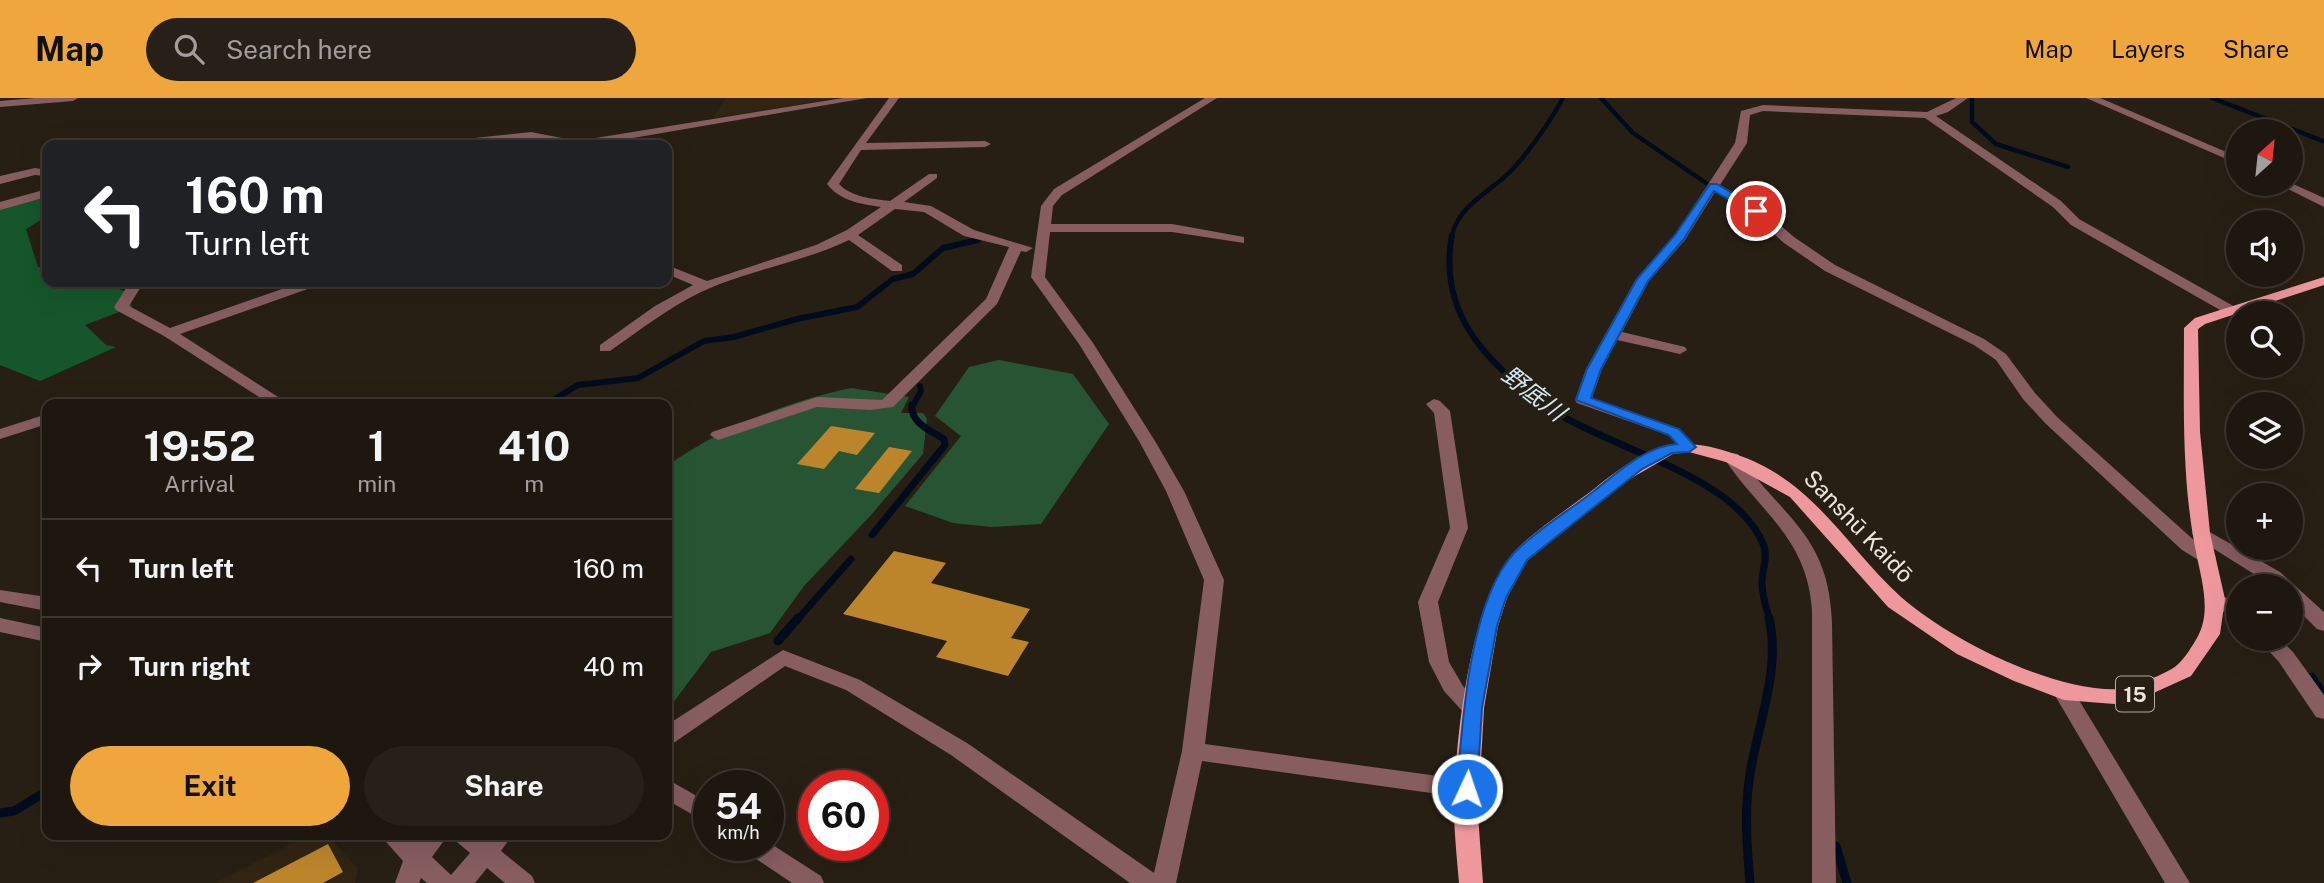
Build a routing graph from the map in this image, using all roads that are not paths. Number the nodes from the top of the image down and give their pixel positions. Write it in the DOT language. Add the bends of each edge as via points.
graph roads {
  1 [pos="73,98"];
  2 [pos="862,98"];
  3 [pos="894,98"];
  4 [pos="1212,98"];
  5 [pos="1910,98"];
  6 [pos="1963,98"];
  7 [pos="2091,98"];
  8 [pos="0,104"];
  9 [pos="1926,115"];
  10 [pos="484,140"];
  11 [pos="553,140"];
  12 [pos="606,140"];
  13 [pos="985,144"];
  14 [pos="857,147"];
  15 [pos="2226,156"];
  16 [pos="42,172"];
  17 [pos="933,176"];
  18 [pos="0,180"];
  19 [pos="1714,186"];
  20 [pos="2303,193"];
  21 [pos="42,194"];
  22 [pos="2324,203"];
  23 [pos="0,206"];
  24 [pos="892,206"];
  25 [pos="1043,228"];
  26 [pos="849,234"];
  27 [pos="1240,240"];
  28 [pos="1016,246"];
  29 [pos="1040,250"];
  30 [pos="897,268"];
  31 [pos="672,271"];
  32 [pos="2324,281"];
  33 [pos="705,285"];
  34 [pos="134,287"];
  35 [pos="300,287"];
  36 [pos="2263,301"];
  37 [pos="2226,308"];
  38 [pos="2226,313"];
  39 [pos="169,333"];
  40 [pos="1612,334"];
  41 [pos="604,348"];
  42 [pos="1680,350"];
  43 [pos="273,399"];
  44 [pos="1434,404"];
  45 [pos="42,421"];
  46 [pos="0,434"];
  47 [pos="718,435"];
  48 [pos="1689,447"];
  49 [pos="1732,458"];
  50 [pos="2201,533"];
  51 [pos="2207,557"];
  52 [pos="2270,574"];
  53 [pos="0,596"];
  54 [pos="2215,599"];
  55 [pos="42,603"];
  56 [pos="2303,604"];
  57 [pos="2226,605"];
  58 [pos="2324,624"];
  59 [pos="0,625"];
  60 [pos="42,634"];
  61 [pos="2280,651"];
  62 [pos="2064,692"];
  63 [pos="1473,708"];
  64 [pos="2324,711"];
  65 [pos="672,733"];
  66 [pos="1193,751"];
  67 [pos="1467,789"];
  68 [pos="672,791"];
  69 [pos="693,805"];
  70 [pos="395,840"];
  71 [pos="433,840"];
  72 [pos="494,843"];
  73 [pos="778,861"];
  74 [pos="411,872"];
  75 [pos="443,883"];
  76 [pos="460,883"];
  77 [pos="523,883"];
  78 [pos="811,883"];
  79 [pos="1149,883"];
  80 [pos="1164,883"];
  81 [pos="1471,883"];
  82 [pos="1825,883"];
  83 [pos="2178,883"];
  1 -- 8 [label="street"];
  2 -- 12 [label="street"];
  3 -- 14 [label="street"];
  4 -- 25 [label="street" via="1068,184 1046,206"];
  5 -- 9 [label="street"];
  6 -- 9 [label="street"];
  7 -- 15 [label="street"];
  9 -- 19 [label="street" via="1763,108 1745,113 1741,142"];
  9 -- 37 [label="street" via="2057,204 2075,222"];
  10 -- 11 [label="street" via="531,135"];
  13 -- 14 [label="street"];
  14 -- 24 [label="street" via="833,184 839,191"];
  16 -- 18 [label="street"];
  17 -- 24 [label="street"];
  19 -- 40 [label="street" via="1680,237 1643,279"];
  19 -- 51 [label="street" via="1756,211 1830,268 1979,341 2001,357 2061,429 2189,546"];
  20 -- 22 [label="street"];
  21 -- 23 [label="street"];
  24 -- 26 [label="street"];
  24 -- 28 [label="street" via="927,209 969,233"];
  25 -- 27 [label="street" via="1171,228"];
  25 -- 29 [label="street"];
  26 -- 30 [label="street"];
  26 -- 33 [label="street" via="809,252"];
  28 -- 29 [label="street"];
  28 -- 47 [label="street" via="992,301 887,404 817,402"];
  29 -- 66 [label="street" via="1038,277 1147,441 1175,491 1214,580"];
  31 -- 33 [label="street"];
  32 -- 36 [label="main road, Sanshū Kaidō / 15"];
  33 -- 41 [label="street"];
  34 -- 39 [label="street" via="121,307"];
  35 -- 39 [label="street"];
  38 -- 50 [label="main road, Sanshū Kaidō / 15" via="2190,328 2192,432"];
  39 -- 43 [label="street"];
  40 -- 42 [label="street"];
  40 -- 48 [label="street" via="1583,400 1674,432"];
  44 -- 63 [label="street" via="1442,411 1459,528 1428,603 1439,662 1455,691"];
  45 -- 46 [label="street"];
  48 -- 49 [label="main road, Sanshū Kaidō / 15"];
  48 -- 63 [label="main road, Sanshū Kaidō / 15" via="1669,449 1637,465 1520,557 1497,598 1488,626"];
  49 -- 62 [label="main road, Sanshū Kaidō / 15" via="1796,493 1877,585 1922,622 1964,649"];
  49 -- 82 [label="street" via="1743,477 1779,511 1817,574"];
  50 -- 51 [label="main road, Sanshū Kaidō / 15"];
  50 -- 52 [label="street"];
  51 -- 54 [label="main road, Sanshū Kaidō / 15"];
  53 -- 55 [label="street"];
  54 -- 57 [label="street"];
  54 -- 62 [label="main road, Sanshū Kaidō / 15" via="2210,634 2184,671 2127,697"];
  56 -- 58 [label="street"];
  59 -- 60 [label="street"];
  61 -- 64 [label="street"];
  62 -- 83 [label="street"];
  63 -- 67 [label="main road, Sanshū Kaidō / 15"];
  65 -- 79 [label="street" via="783,657 853,685 959,749"];
  66 -- 67 [label="street"];
  66 -- 80 [label="street"];
  67 -- 81 [label="main road, Sanshū Kaidō / 15"];
  68 -- 69 [label="street"];
  70 -- 74 [label="street"];
  71 -- 74 [label="street"];
  72 -- 76 [label="street"];
  72 -- 77 [label="street"];
  73 -- 78 [label="street"];
  74 -- 75 [label="street"];
}
